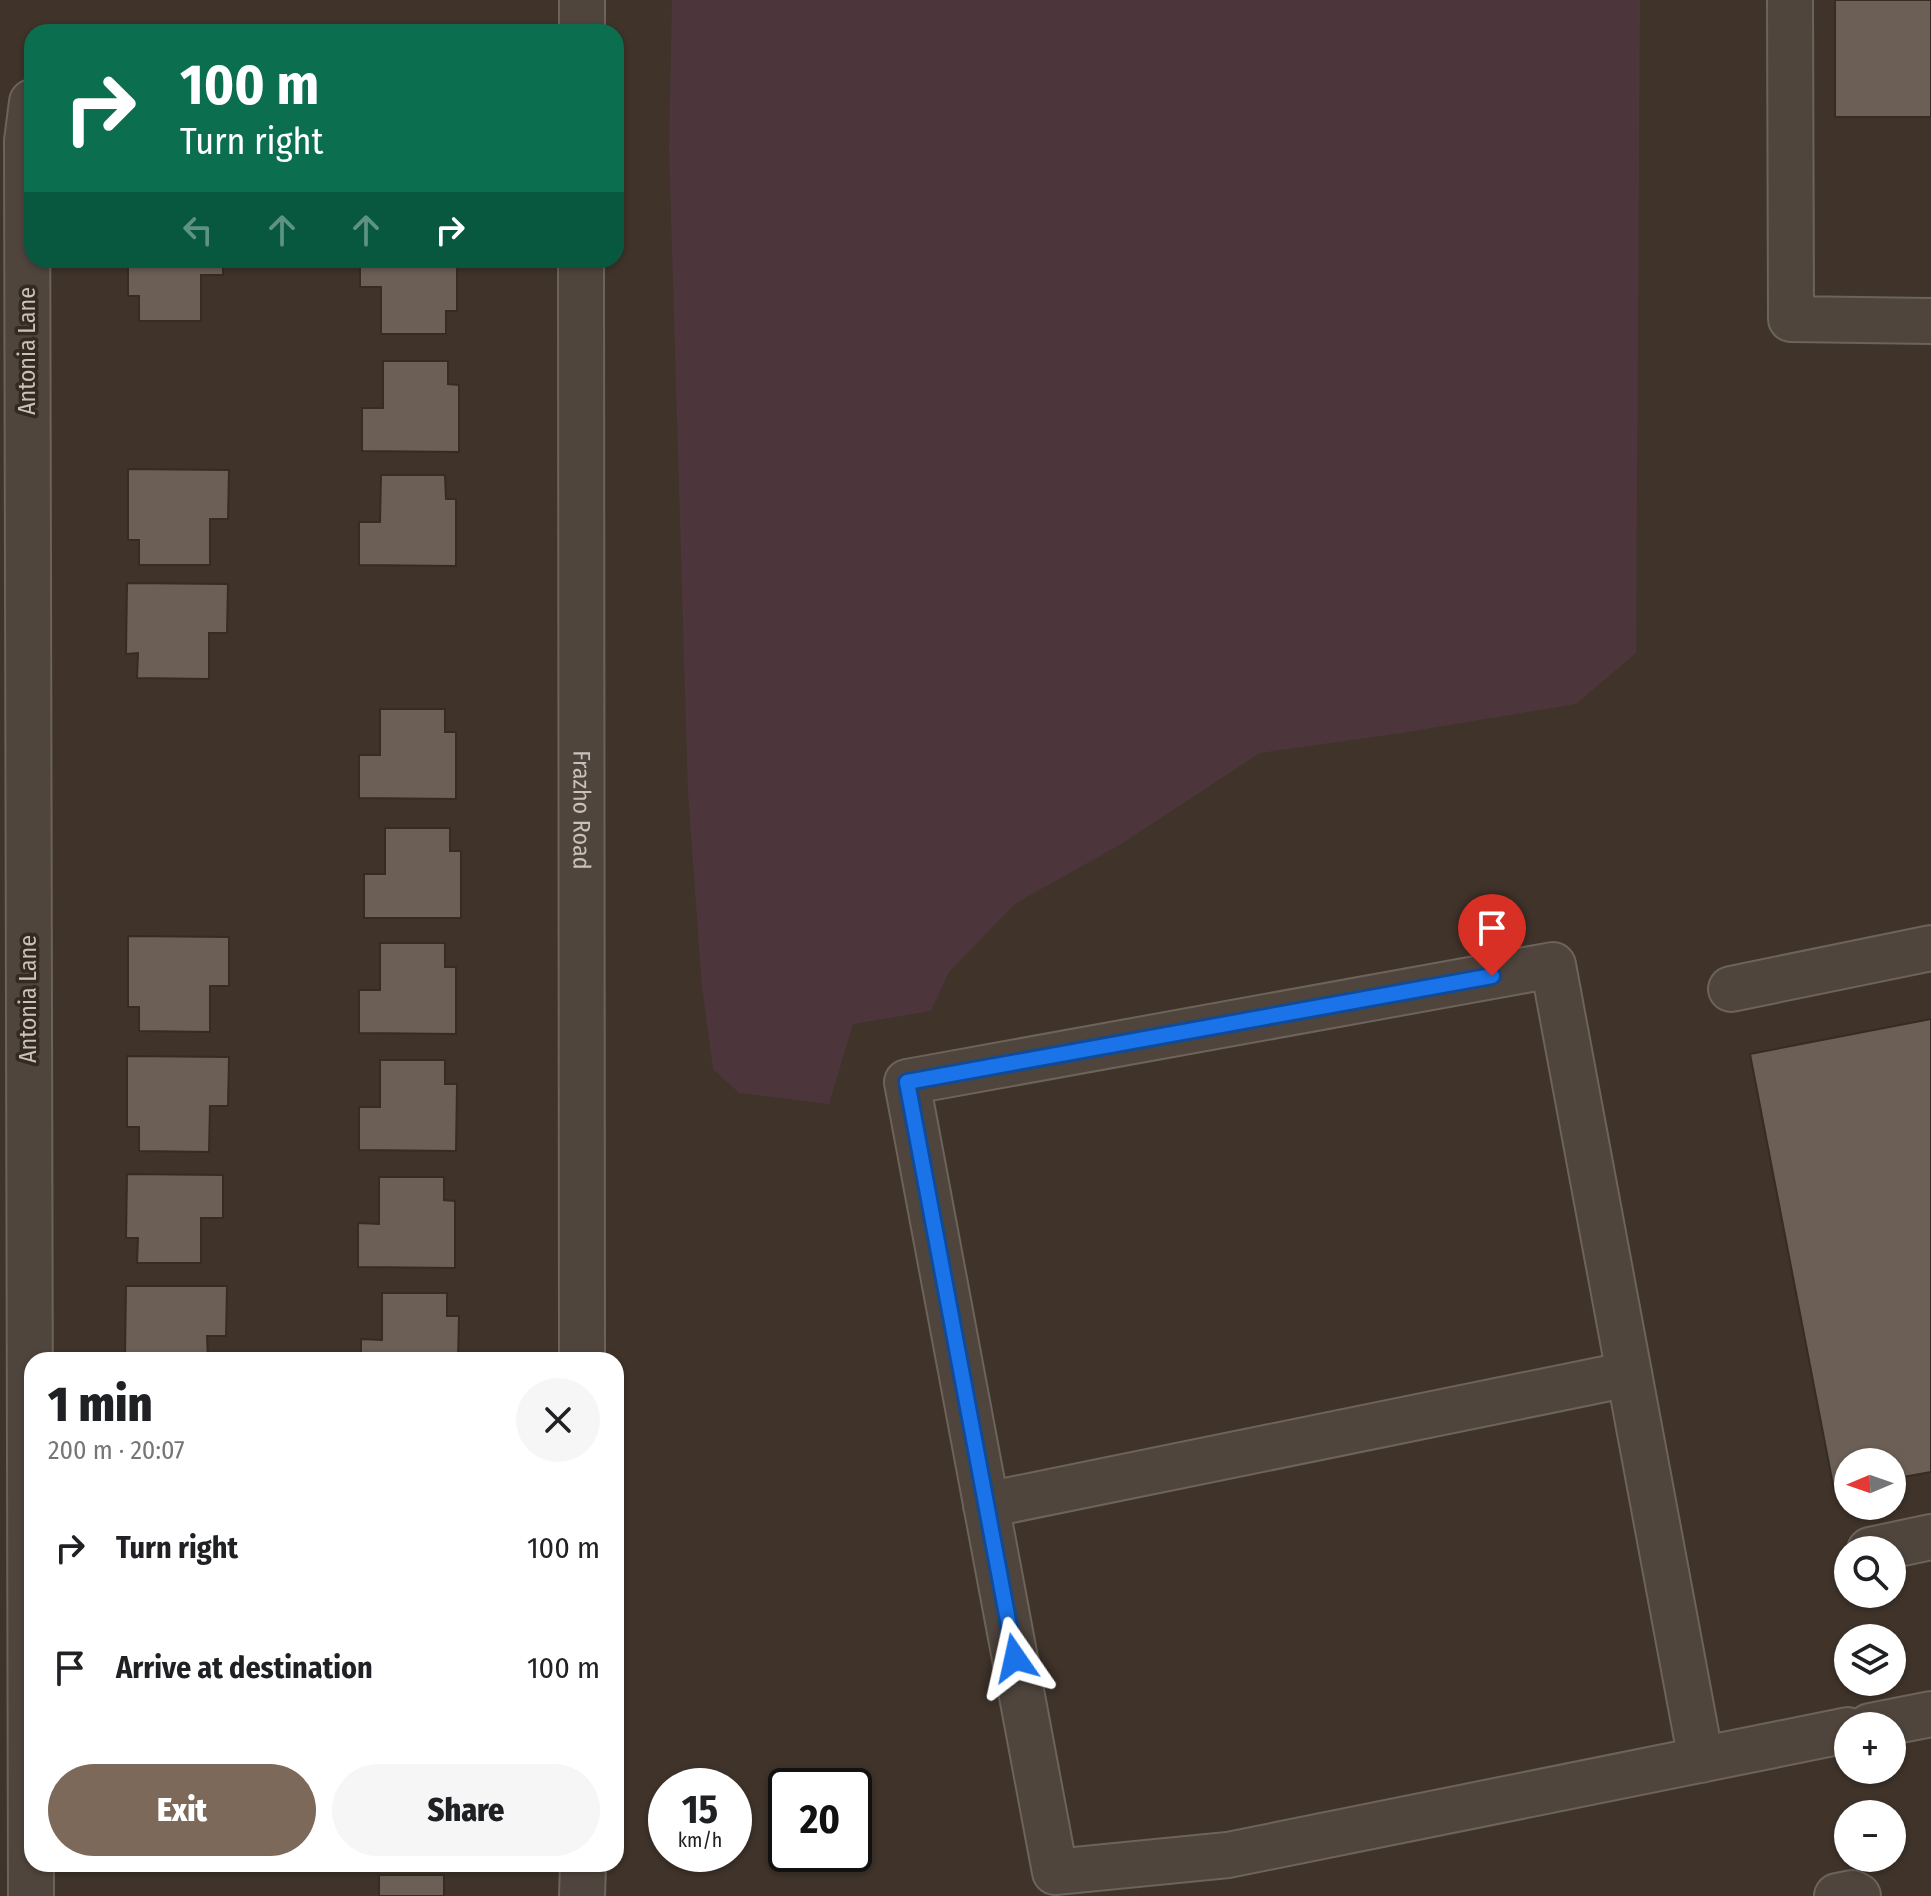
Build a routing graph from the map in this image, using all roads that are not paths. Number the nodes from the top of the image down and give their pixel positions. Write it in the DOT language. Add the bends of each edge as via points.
graph roads {
  1 [pos="582,0"];
  2 [pos="1790,0"];
  3 [pos="582,24"];
  4 [pos="0,92"];
  5 [pos="24,100"];
  6 [pos="27,268"];
  7 [pos="581,268"];
  8 [pos="1931,321"];
  9 [pos="1931,948"];
  10 [pos="1731,989"];
  11 [pos="30,1352"];
  12 [pos="582,1352"];
  13 [pos="1629,1374"];
  14 [pos="986,1505"];
  15 [pos="1931,1537"];
  16 [pos="1906,1542"];
  17 [pos="1931,1714"];
  18 [pos="1906,1719"];
  19 [pos="1834,1733"];
  20 [pos="1701,1760"];
  21 [pos="31,1872"];
  22 [pos="583,1872"];
  23 [pos="31,1896"];
  24 [pos="582,1896"];
  25 [pos="1837,1896"];
  26 [pos="1858,1896"];
  1 -- 3 [label="street"];
  2 -- 8 [label="street" via="1791,319"];
  4 -- 5 [label="street"];
  6 -- 11 [label="street, Antonia Lane"];
  7 -- 12 [label="street, Frazho Road"];
  9 -- 10 [label="street"];
  13 -- 14 [label="street"];
  13 -- 14 [label="street" via="1553,965 907,1082"];
  13 -- 20 [label="street"];
  14 -- 20 [label="street" via="1055,1872 1228,1855"];
  15 -- 16 [label="street"];
  17 -- 18 [label="street"];
  19 -- 20 [label="street"];
  21 -- 23 [label="street, Antonia Lane"];
  22 -- 24 [label="street"];
  25 -- 26 [label="street"];
}
